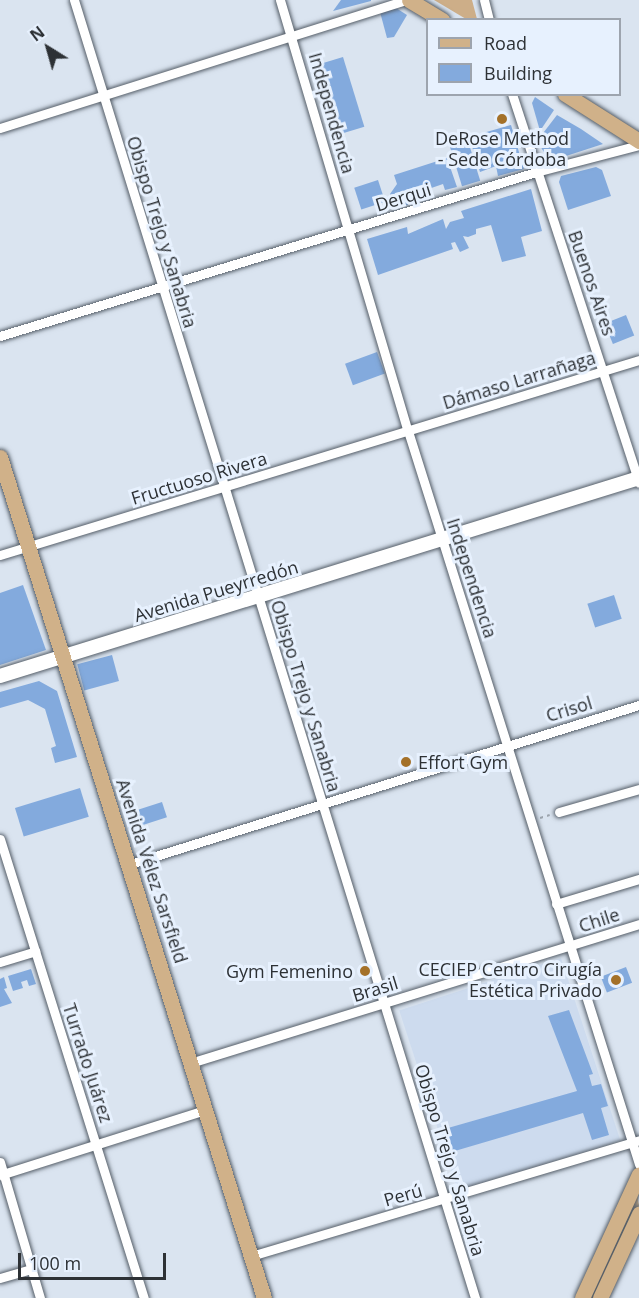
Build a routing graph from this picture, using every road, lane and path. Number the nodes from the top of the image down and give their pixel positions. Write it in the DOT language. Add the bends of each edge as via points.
graph roads {
  1 [pos="74,0"];
  2 [pos="280,0"];
  3 [pos="407,0"];
  4 [pos="484,0"];
  5 [pos="438,18"];
  6 [pos="488,18"];
  7 [pos="291,33"];
  8 [pos="102,94"];
  9 [pos="513,96"];
  10 [pos="568,96"];
  11 [pos="0,128"];
  12 [pos="639,143"];
  13 [pos="536,172"];
  14 [pos="350,231"];
  15 [pos="161,288"];
  16 [pos="0,336"];
  17 [pos="639,360"];
  18 [pos="605,370"];
  19 [pos="408,431"];
  20 [pos="0,457"];
  21 [pos="638,479"];
  22 [pos="223,488"];
  23 [pos="442,539"];
  24 [pos="27,547"];
  25 [pos="0,555"];
  26 [pos="259,597"];
  27 [pos="62,658"];
  28 [pos="0,676"];
  29 [pos="639,705"];
  30 [pos="509,745"];
  31 [pos="639,789"];
  32 [pos="321,803"];
  33 [pos="560,812"];
  34 [pos="530,820"];
  35 [pos="0,839"];
  36 [pos="130,864"];
  37 [pos="639,879"];
  38 [pos="556,904"];
  39 [pos="639,924"];
  40 [pos="568,946"];
  41 [pos="35,951"];
  42 [pos="0,962"];
  43 [pos="384,1004"];
  44 [pos="190,1063"];
  45 [pos="205,1110"];
  46 [pos="635,1141"];
  47 [pos="97,1146"];
  48 [pos="0,1162"];
  49 [pos="639,1164"];
  50 [pos="639,1174"];
  51 [pos="2,1175"];
  52 [pos="444,1200"];
  53 [pos="639,1214"];
  54 [pos="251,1256"];
  55 [pos="31,1269"];
  56 [pos="0,1278"];
  57 [pos="40,1298"];
  58 [pos="144,1298"];
  59 [pos="264,1298"];
  60 [pos="475,1298"];
  61 [pos="582,1298"];
  62 [pos="600,1298"];
  1 -- 8 [label="street, Obispo Trejo y Sanabria"];
  2 -- 7 [label="street, Independencia"];
  3 -- 5 [label="main road"];
  3 -- 7 [label="street"];
  4 -- 6 [label="street"];
  7 -- 8 [label="street"];
  7 -- 14 [label="street, Independencia"];
  8 -- 11 [label="street"];
  8 -- 15 [label="street, Obispo Trejo y Sanabria"];
  9 -- 13 [label="street, Buenos Aires"];
  10 -- 12 [label="main road"];
  12 -- 13 [label="street, Derqui"];
  13 -- 14 [label="street, Derqui"];
  13 -- 18 [label="street, Buenos Aires"];
  14 -- 15 [label="street, Derqui"];
  14 -- 19 [label="street, Independencia"];
  15 -- 16 [label="street, Derqui"];
  15 -- 22 [label="street, Obispo Trejo y Sanabria"];
  17 -- 18 [label="street, Dámaso Larrañaga"];
  18 -- 19 [label="street, Dámaso Larrañaga"];
  18 -- 21 [label="street, Buenos Aires"];
  19 -- 22 [label="street, Fructuoso Rivera"];
  19 -- 23 [label="street, Independencia"];
  20 -- 24 [label="main road, Avenida Vélez Sarsfield"];
  21 -- 23 [label="main road, Avenida Pueyrredón"];
  22 -- 24 [label="street, Fructuoso Rivera"];
  22 -- 26 [label="street, Obispo Trejo y Sanabria"];
  23 -- 26 [label="main road, Avenida Pueyrredón"];
  23 -- 30 [label="street, Independencia"];
  24 -- 25 [label="street, Fructuoso Rivera"];
  24 -- 27 [label="main road, Avenida Vélez Sarsfield"];
  26 -- 27 [label="main road, Avenida Pueyrredón"];
  26 -- 32 [label="street, Obispo Trejo y Sanabria"];
  27 -- 28 [label="main road, Avenida Pueyrredón"];
  27 -- 36 [label="main road, Avenida Vélez Sarsfield"];
  29 -- 30 [label="street, Crisol"];
  30 -- 32 [label="street, Crisol"];
  30 -- 34 [label="street, Independencia"];
  31 -- 33 [label="street"];
  32 -- 36 [label="street, Crisol"];
  32 -- 43 [label="street, Obispo Trejo y Sanabria"];
  33 -- 34 [label="path"];
  34 -- 38 [label="street, Independencia"];
  35 -- 41 [label="street, Turrado Juárez"];
  36 -- 44 [label="main road, Avenida Vélez Sarsfield"];
  37 -- 38 [label="street"];
  38 -- 40 [label="street, Independencia"];
  39 -- 40 [label="street, Chile"];
  40 -- 43 [label="street, Brasil"];
  40 -- 46 [label="street, Independencia"];
  41 -- 42 [label="street"];
  41 -- 47 [label="street, Turrado Juárez"];
  43 -- 44 [label="street, Brasil"];
  43 -- 52 [label="street, Obispo Trejo y Sanabria"];
  44 -- 45 [label="main road, Avenida Vélez Sarsfield"];
  45 -- 47 [label="street"];
  45 -- 54 [label="main road, Avenida Vélez Sarsfield"];
  46 -- 49 [label="street, Independencia"];
  46 -- 52 [label="street, Perú"];
  47 -- 51 [label="street"];
  47 -- 58 [label="street, Turrado Juárez"];
  48 -- 51 [label="street"];
  50 -- 61 [label="main road"];
  51 -- 55 [label="street"];
  52 -- 54 [label="street, Perú"];
  52 -- 60 [label="street, Obispo Trejo y Sanabria"];
  53 -- 62 [label="main road"];
  54 -- 59 [label="main road, Avenida Vélez Sarsfield"];
  55 -- 56 [label="street"];
  55 -- 57 [label="street"];
}
